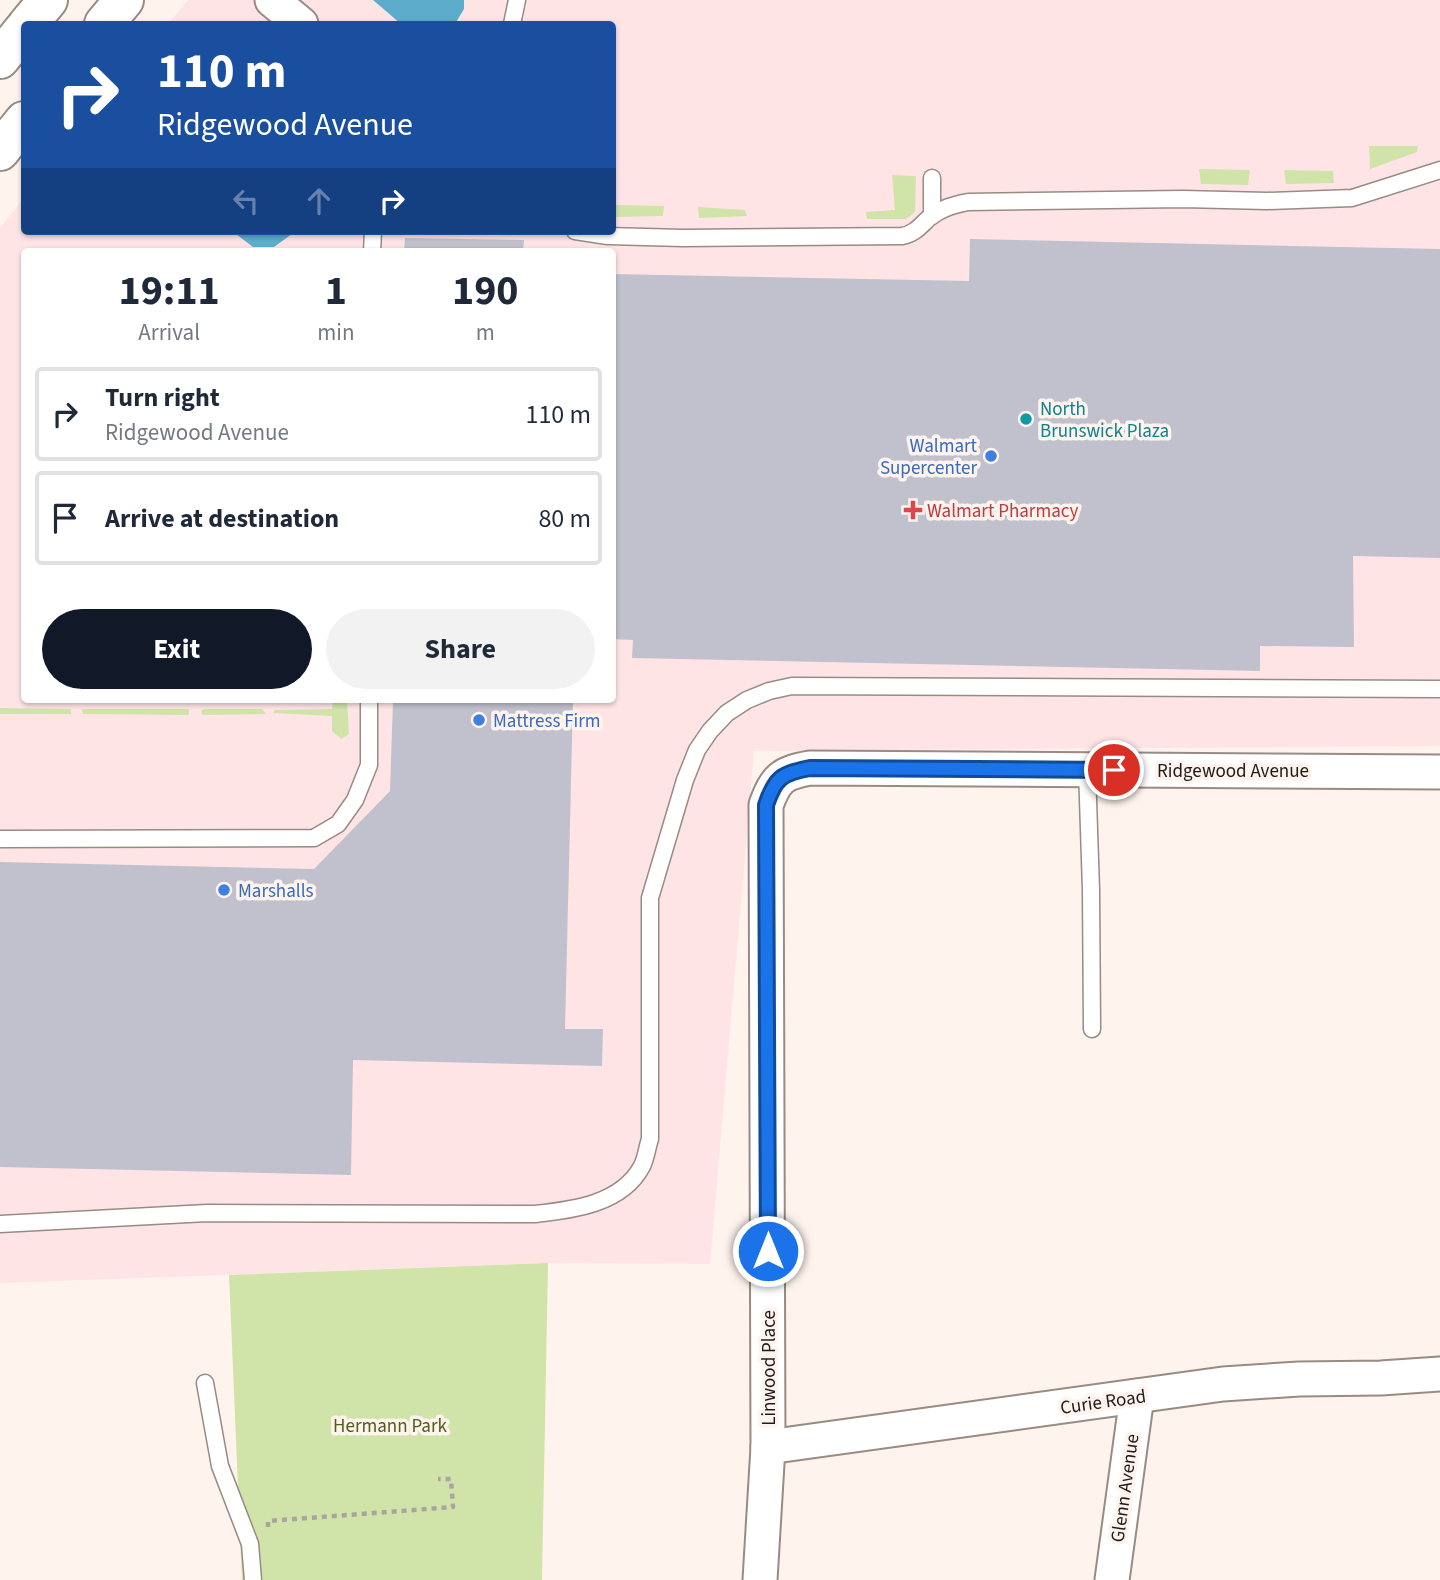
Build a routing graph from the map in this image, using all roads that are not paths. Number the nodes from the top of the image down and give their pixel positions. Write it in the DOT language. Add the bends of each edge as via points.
graph roads {
  1 [pos="48,0"];
  2 [pos="124,0"];
  3 [pos="272,0"];
  4 [pos="517,0"];
  5 [pos="30,21"];
  6 [pos="106,21"];
  7 [pos="297,21"];
  8 [pos="513,21"];
  9 [pos="21,33"];
  10 [pos="0,59"];
  11 [pos="21,125"];
  12 [pos="0,151"];
  13 [pos="1440,170"];
  14 [pos="932,178"];
  15 [pos="932,216"];
  16 [pos="601,235"];
  17 [pos="1440,689"];
  18 [pos="369,703"];
  19 [pos="1087,769"];
  20 [pos="1440,772"];
  21 [pos="777,780"];
  22 [pos="0,839"];
  23 [pos="1092,1030"];
  24 [pos="0,1224"];
  25 [pos="1440,1374"];
  26 [pos="205,1383"];
  27 [pos="1137,1396"];
  28 [pos="768,1447"];
  29 [pos="253,1580"];
  30 [pos="760,1580"];
  31 [pos="1112,1580"];
  1 -- 5 [label="highway"];
  2 -- 6 [label="highway"];
  3 -- 7 [label="street"];
  4 -- 8 [label="lane"];
  9 -- 10 [label="highway"];
  11 -- 12 [label="highway"];
  13 -- 15 [label="lane" via="1352,198 968,202 948,206"];
  14 -- 15 [label="lane"];
  15 -- 16 [label="lane" via="912,234 902,236"];
  17 -- 24 [label="lane" via="792,686 769,691 727,713 697,750 650,898 650,1139 643,1165 629,1184 604,1200 568,1211 535,1214 207,1213"];
  18 -- 22 [label="lane" via="369,765 355,800 338,824 314,838"];
  19 -- 20 [label="street, Ridgewood Avenue"];
  19 -- 21 [label="street, Ridgewood Avenue" via="810,768"];
  19 -- 23 [label="lane"];
  21 -- 28 [label="street, Linwood Place" via="766,805"];
  25 -- 27 [label="street, Curie Road" via="1223,1384"];
  26 -- 29 [label="lane" via="220,1466 250,1544"];
  27 -- 28 [label="street, Curie Road"];
  27 -- 31 [label="street, Glenn Avenue"];
  28 -- 30 [label="street, Linwood Place"];
}
